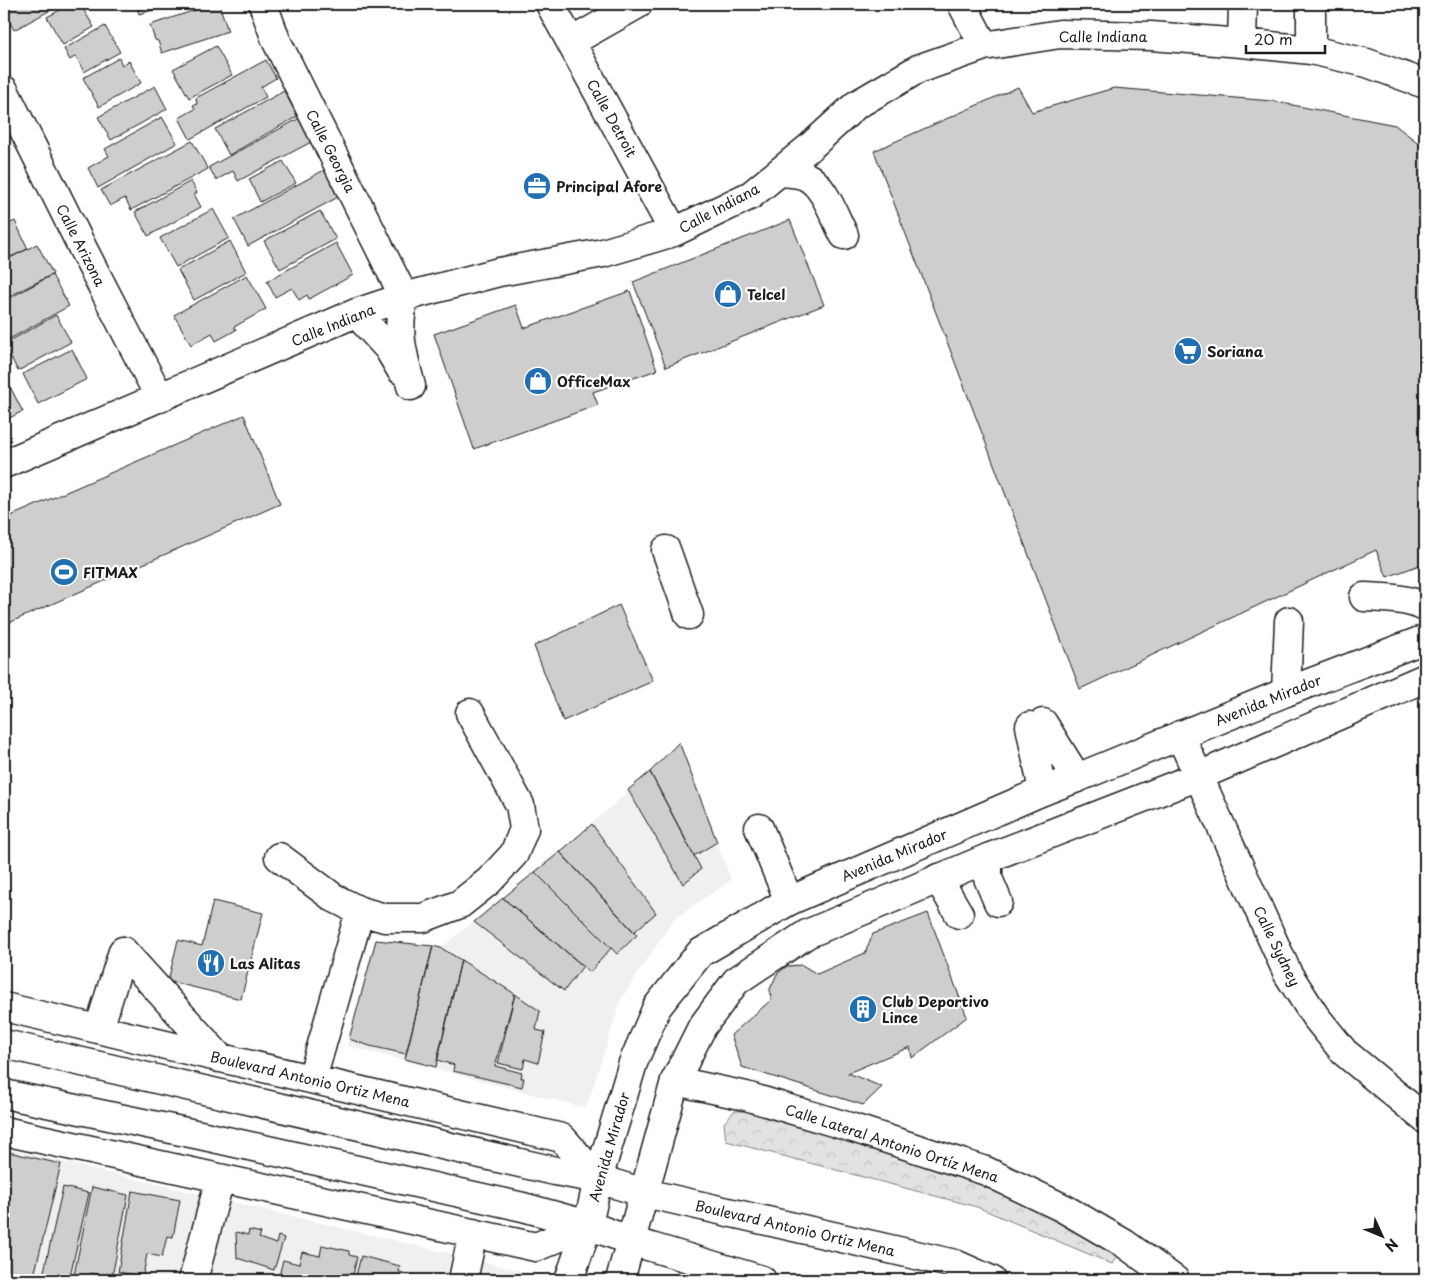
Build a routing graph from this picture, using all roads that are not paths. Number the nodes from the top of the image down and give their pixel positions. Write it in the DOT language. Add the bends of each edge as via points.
graph roads {
  1 [pos="262,4"];
  2 [pos="550,4"];
  3 [pos="638,4"];
  4 [pos="962,4"];
  5 [pos="1243,4"];
  6 [pos="1311,4"];
  7 [pos="571,42"];
  8 [pos="1242,43"];
  9 [pos="984,46"];
  10 [pos="1311,50"];
  11 [pos="1424,83"];
  12 [pos="4,90"];
  13 [pos="810,147"];
  14 [pos="781,172"];
  15 [pos="674,232"];
  16 [pos="404,297"];
  17 [pos="356,313"];
  18 [pos="160,398"];
  19 [pos="4,464"];
  20 [pos="666,550"];
  21 [pos="1364,597"];
  22 [pos="1422,603"];
  23 [pos="690,615"];
  24 [pos="1289,621"];
  25 [pos="1425,639"];
  26 [pos="1425,678"];
  27 [pos="1286,692"];
  28 [pos="470,713"];
  29 [pos="1180,735"];
  30 [pos="1199,776"];
  31 [pos="1078,778"];
  32 [pos="1043,791"];
  33 [pos="759,828"];
  34 [pos="279,857"];
  35 [pos="988,858"];
  36 [pos="938,878"];
  37 [pos="789,901"];
  38 [pos="998,902"];
  39 [pos="360,911"];
  40 [pos="959,914"];
  41 [pos="4,1007"];
  42 [pos="178,1012"];
  43 [pos="99,1029"];
  44 [pos="158,1043"];
  45 [pos="4,1044"];
  46 [pos="220,1058"];
  47 [pos="312,1080"];
  48 [pos="675,1081"];
  49 [pos="4,1094"];
  50 [pos="1425,1120"];
  51 [pos="4,1131"];
  52 [pos="220,1179"];
  53 [pos="598,1179"];
  54 [pos="645,1193"];
  55 [pos="588,1225"];
  56 [pos="473,1233"];
  57 [pos="631,1240"];
  58 [pos="193,1280"];
  59 [pos="463,1280"];
  60 [pos="569,1280"];
  61 [pos="620,1280"];
  62 [pos="762,1280"];
  63 [pos="991,1280"];
  64 [pos="1175,1280"];
  1 -- 16 [label="street, Calle Georgia" via="276,40"];
  2 -- 7 [label="street, Calle Detroit"];
  3 -- 7 [label="street"];
  4 -- 9 [label="street"];
  5 -- 8 [label="street"];
  6 -- 10 [label="street"];
  7 -- 15 [label="street, Calle Detroit"];
  8 -- 9 [label="street, Calle Indiana" via="1060,34"];
  8 -- 10 [label="street, Calle Indiana"];
  9 -- 13 [label="street, Calle Indiana" via="918,68 856,105"];
  10 -- 11 [label="street, Calle Indiana" via="1367,63"];
  12 -- 18 [label="street, Calle Arizona"];
  13 -- 14 [label="street, Calle Indiana"];
  13 -- 14 [label="street" via="825,178 844,235 813,180 804,175"];
  14 -- 15 [label="street, Calle Indiana" via="751,195"];
  15 -- 16 [label="street, Calle Indiana" via="603,254 499,272"];
  16 -- 17 [label="street, Calle Indiana"];
  16 -- 17 [label="street" via="399,332 411,386 388,348"];
  17 -- 18 [label="street, Calle Indiana"];
  18 -- 19 [label="street, Calle Indiana"];
  20 -- 23 [label="street"];
  21 -- 22 [label="street"];
  24 -- 27 [label="street"];
  25 -- 27 [label="street, Avenida Mirador"];
  26 -- 30 [label="street"];
  27 -- 29 [label="street, Avenida Mirador"];
  28 -- 39 [label="street" via="520,805 524,830 514,854 460,904 423,918 385,918"];
  29 -- 30 [label="street, Calle Sydney"];
  29 -- 31 [label="street, Avenida Mirador"];
  30 -- 35 [label="street"];
  30 -- 50 [label="street, Calle Sydney" via="1288,974 1315,1016 1344,1052"];
  31 -- 32 [label="street, Avenida Mirador"];
  31 -- 32 [label="street" via="1037,725"];
  32 -- 37 [label="street, Avenida Mirador"];
  33 -- 37 [label="street"];
  34 -- 39 [label="street" via="334,898"];
  35 -- 36 [label="street"];
  35 -- 38 [label="street" via="988,878"];
  36 -- 40 [label="street"];
  36 -- 48 [label="street" via="807,934 736,981 702,1027"];
  37 -- 53 [label="street, Avenida Mirador" via="700,953 657,1007 633,1062"];
  39 -- 47 [label="street"];
  41 -- 43 [label="street, Boulevard Antonio Ortiz Mena"];
  42 -- 43 [label="street" via="123,951"];
  42 -- 44 [label="street"];
  42 -- 46 [label="street"];
  43 -- 44 [label="street, Boulevard Antonio Ortiz Mena"];
  44 -- 46 [label="street, Boulevard Antonio Ortiz Mena"];
  45 -- 53 [label="street, Boulevard Antonio Ortiz Mena"];
  46 -- 47 [label="street, Boulevard Antonio Ortiz Mena"];
  47 -- 53 [label="street, Boulevard Antonio Ortiz Mena" via="562,1138"];
  48 -- 54 [label="street"];
  48 -- 64 [label="street, Calle Lateral Antonio Ortíz Mena" via="746,1096 986,1171 1063,1208 1125,1244"];
  49 -- 55 [label="street" via="495,1200"];
  51 -- 52 [label="street"];
  52 -- 56 [label="street"];
  52 -- 58 [label="street"];
  53 -- 54 [label="street, Boulevard Antonio Ortiz Mena"];
  53 -- 55 [label="street, Avenida Mirador"];
  54 -- 57 [label="street"];
  54 -- 63 [label="street, Boulevard Antonio Ortiz Mena" via="956,1264"];
  55 -- 56 [label="street" via="536,1247"];
  55 -- 57 [label="street"];
  55 -- 60 [label="street, Avenida Mirador"];
  56 -- 59 [label="street"];
  57 -- 61 [label="street"];
  57 -- 62 [label="street"];
}
